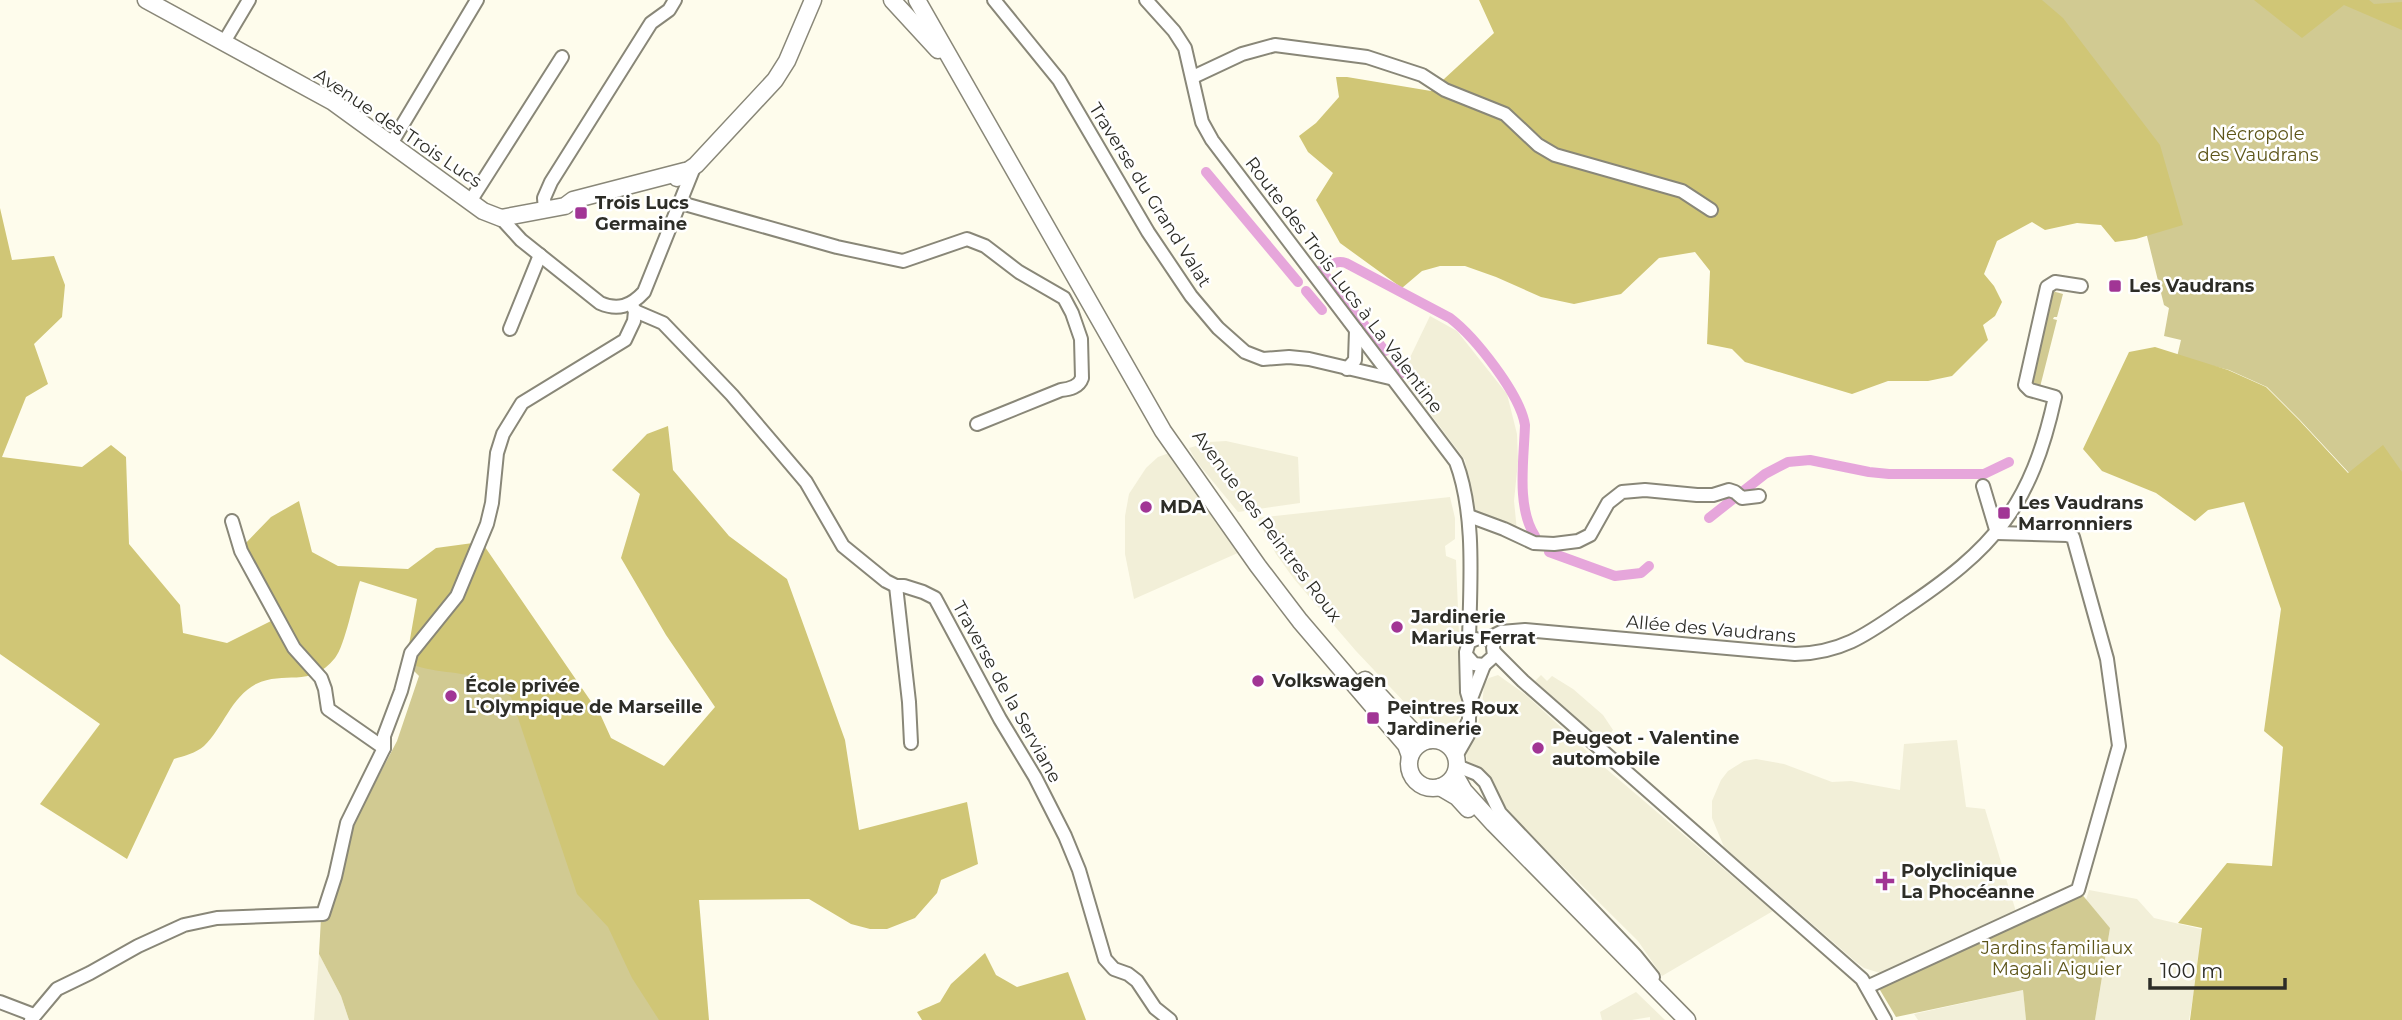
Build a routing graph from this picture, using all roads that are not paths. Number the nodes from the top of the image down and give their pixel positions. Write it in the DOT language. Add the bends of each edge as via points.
graph roads {
  1 [pos="146,0"];
  2 [pos="249,0"];
  3 [pos="477,0"];
  4 [pos="675,0"];
  5 [pos="813,0"];
  6 [pos="892,0"];
  7 [pos="917,0"];
  8 [pos="994,0"];
  9 [pos="1146,0"];
  10 [pos="224,42"];
  11 [pos="562,57"];
  12 [pos="951,61"];
  13 [pos="1193,77"];
  14 [pos="391,144"];
  15 [pos="690,168"];
  16 [pos="474,203"];
  17 [pos="681,203"];
  18 [pos="555,208"];
  19 [pos="1711,210"];
  20 [pos="510,216"];
  21 [pos="525,243"];
  22 [pos="540,255"];
  23 [pos="2081,286"];
  24 [pos="633,308"];
  25 [pos="510,329"];
  26 [pos="1356,330"];
  27 [pos="1118,353"];
  28 [pos="1347,369"];
  29 [pos="1390,378"];
  30 [pos="977,424"];
  31 [pos="1983,486"];
  32 [pos="1759,496"];
  33 [pos="1469,516"];
  34 [pos="232,521"];
  35 [pos="1997,533"];
  36 [pos="895,586"];
  37 [pos="1470,605"];
  38 [pos="1469,642"];
  39 [pos="1489,644"];
  40 [pos="1467,656"];
  41 [pos="1485,665"];
  42 [pos="1470,702"];
  43 [pos="1429,740"];
  44 [pos="911,743"];
  45 [pos="384,748"];
  46 [pos="1410,756"];
  47 [pos="1454,760"];
  48 [pos="1440,787"];
  49 [pos="1867,987"];
  50 [pos="0,1002"];
  51 [pos="32,1018"];
  52 [pos="1170,1020"];
  53 [pos="1675,1020"];
  54 [pos="1687,1020"];
  55 [pos="1885,1020"];
  1 -- 10 [label="main road, Avenue des Trois Lucs"];
  2 -- 10 [label="street"];
  3 -- 14 [label="street"];
  4 -- 18 [label="street" via="652,23 551,182"];
  5 -- 15 [label="main road" via="775,80"];
  6 -- 12 [label="main road"];
  7 -- 12 [label="main road, Avenue des Peintres Roux"];
  8 -- 28 [label="street, Traverse du Grand Valat" via="1059,80 1149,232 1218,328 1245,352 1263,359 1299,358"];
  9 -- 13 [label="street, Route des Trois Lucs à La Valentine" via="1181,40"];
  10 -- 14 [label="main road, Avenue des Trois Lucs" via="333,102"];
  11 -- 16 [label="street"];
  12 -- 27 [label="main road, Avenue des Peintres Roux"];
  13 -- 19 [label="street" via="1242,54 1276,45 1375,59 1422,75 1445,90 1505,114 1555,155 1682,191"];
  13 -- 26 [label="street, Route des Trois Lucs à La Valentine" via="1202,122 1212,140"];
  14 -- 16 [label="main road, Avenue des Trois Lucs"];
  15 -- 17 [label="street"];
  15 -- 18 [label="main road"];
  16 -- 20 [label="main road, Avenue des Trois Lucs"];
  17 -- 24 [label="street"];
  17 -- 30 [label="street" via="903,261 967,239 1064,298 1081,339 1080,383"];
  18 -- 20 [label="main road"];
  20 -- 21 [label="street, Avenue des Trois Lucs"];
  20 -- 21 [label="street"];
  21 -- 22 [label="street, Avenue des Trois Lucs"];
  22 -- 24 [label="street, Avenue des Trois Lucs" via="600,303"];
  22 -- 25 [label="street"];
  23 -- 35 [label="street, Allée des Vaudrans" via="2065,282 2047,286 2025,385 2056,397 2038,459"];
  24 -- 36 [label="street, Traverse de la Serviane" via="663,323 682,341 806,482 843,546"];
  24 -- 45 [label="street" via="634,321 625,340 522,403 503,435 487,524 457,596 411,653"];
  26 -- 28 [label="street" via="1354,360"];
  26 -- 29 [label="street, Route des Trois Lucs à La Valentine"];
  27 -- 43 [label="main road, Avenue des Peintres Roux" via="1306,616 1416,735"];
  27 -- 46 [label="main road, Avenue des Peintres Roux" via="1163,431 1258,566 1406,745"];
  28 -- 29 [label="street, Traverse du Grand Valat"];
  29 -- 33 [label="street, Route des Trois Lucs à La Valentine" via="1456,462"];
  31 -- 35 [label="street"];
  32 -- 33 [label="street" via="1622,492 1608,503 1590,535 1554,544 1534,543"];
  33 -- 37 [label="street, Route des Trois Lucs à La Valentine"];
  34 -- 45 [label="street" via="241,551 295,648 321,678 328,709"];
  35 -- 39 [label="street, Allée des Vaudrans" via="1944,582 1861,638 1832,650 1795,654 1525,630"];
  35 -- 49 [label="street" via="2073,537 2107,659 2119,746 2080,886 2074,893"];
  36 -- 44 [label="street"];
  36 -- 52 [label="street, Traverse de la Serviane" via="923,592 938,603 1065,836 1105,959 1137,981 1155,1008"];
  37 -- 38 [label="street, Route des Trois Lucs à La Valentine"];
  37 -- 39 [label="street, Route des Trois Lucs à La Valentine"];
  38 -- 39 [label="street" via="1478,638"];
  38 -- 40 [label="street"];
  39 -- 41 [label="street" via="1492,660"];
  39 -- 49 [label="street, Route des Trois Lucs à La Valentine" via="1524,681"];
  40 -- 41 [label="street" via="1474,664"];
  40 -- 42 [label="street"];
  41 -- 42 [label="street"];
  42 -- 47 [label="street" via="1468,736"];
  43 -- 46 [label="main road" via="1414,748"];
  43 -- 47 [label="main road" via="1438,740"];
  45 -- 51 [label="street" via="347,823 323,914 217,918 184,925 57,989"];
  46 -- 48 [label="main road" via="1409,769 1416,780 1427,787"];
  47 -- 48 [label="main road" via="1449,782"];
  47 -- 54 [label="main road" via="1464,791"];
  48 -- 53 [label="main road" via="1457,797"];
  49 -- 55 [label="street, Route des Trois Lucs à La Valentine"];
  50 -- 51 [label="street"];
}
